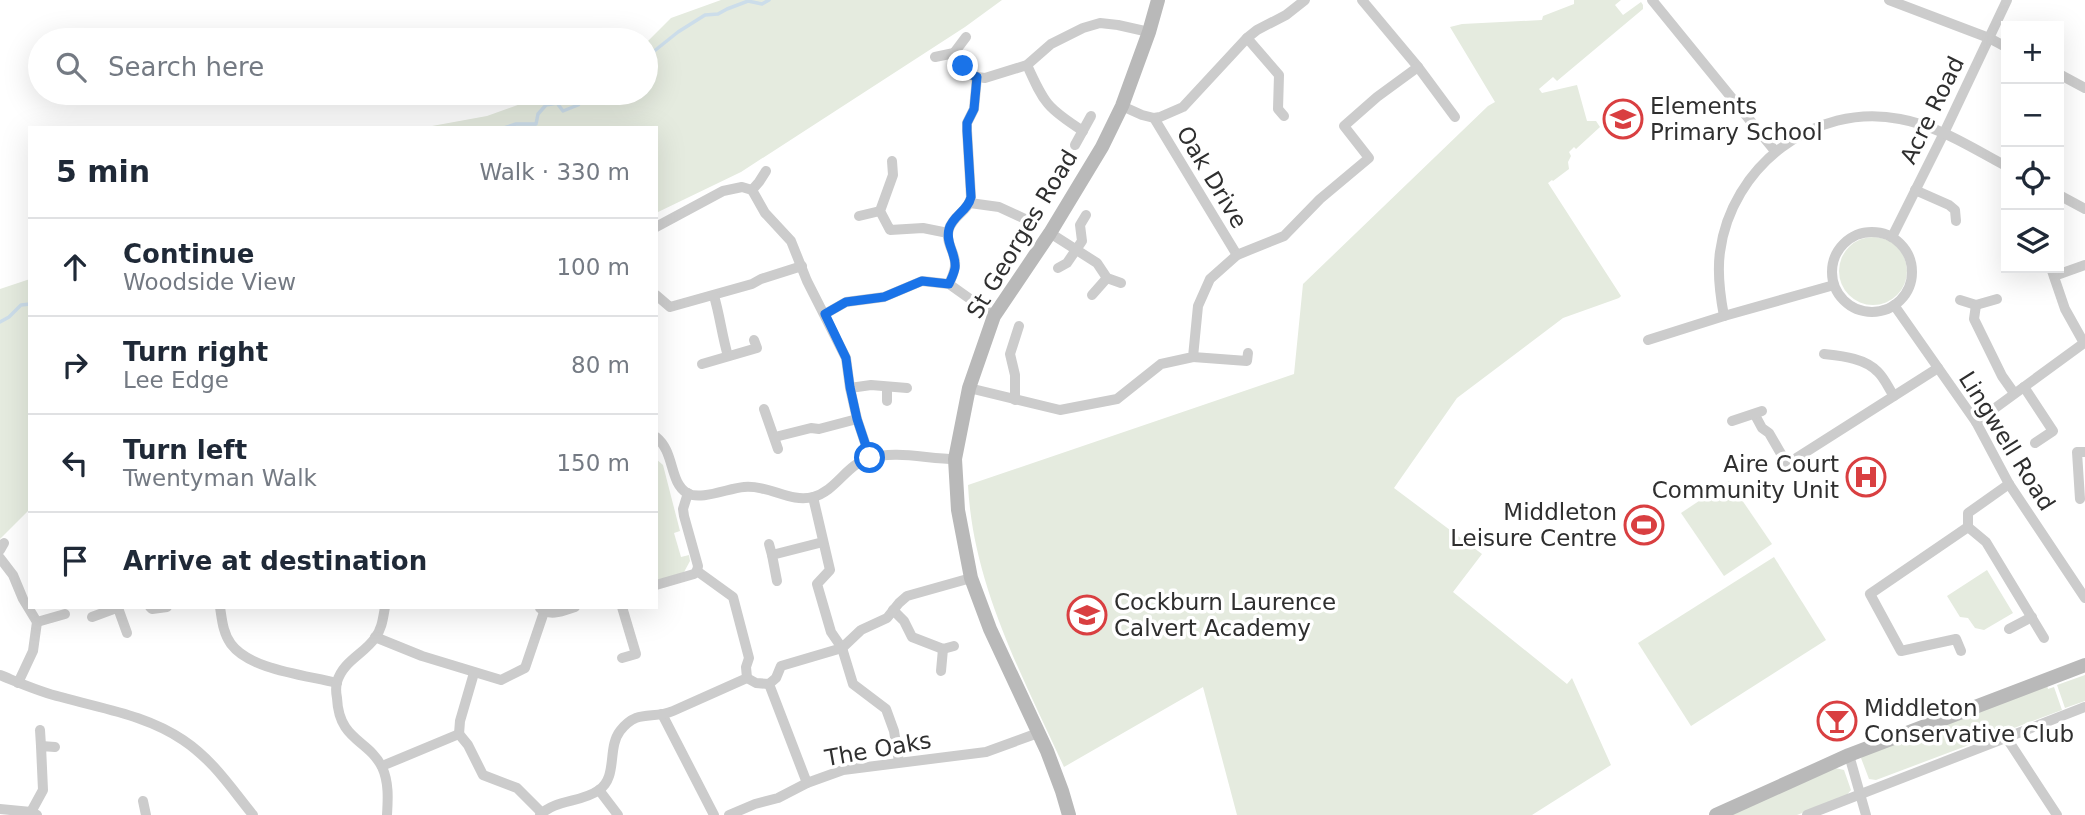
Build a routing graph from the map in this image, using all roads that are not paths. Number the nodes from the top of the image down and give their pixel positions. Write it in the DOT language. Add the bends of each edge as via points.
graph roads {
  1 [pos="1158,0"];
  2 [pos="1305,0"];
  3 [pos="1362,0"];
  4 [pos="1652,0"];
  5 [pos="1889,0"];
  6 [pos="2007,0"];
  7 [pos="1149,32"];
  8 [pos="967,37"];
  9 [pos="1247,38"];
  10 [pos="1989,38"];
  11 [pos="2001,44"];
  12 [pos="954,53"];
  13 [pos="935,57"];
  14 [pos="1027,65"];
  15 [pos="1418,67"];
  16 [pos="2085,73"];
  17 [pos="977,77"];
  18 [pos="2064,77"];
  19 [pos="2082,86"];
  20 [pos="1122,106"];
  21 [pos="1091,116"];
  22 [pos="1284,116"];
  23 [pos="1455,117"];
  24 [pos="1154,118"];
  25 [pos="1083,131"];
  26 [pos="1944,132"];
  27 [pos="1075,145"];
  28 [pos="1774,151"];
  29 [pos="892,161"];
  30 [pos="2001,163"];
  31 [pos="766,170"];
  32 [pos="752,190"];
  33 [pos="1915,190"];
  34 [pos="2064,198"];
  35 [pos="970,203"];
  36 [pos="2085,209"];
  37 [pos="880,211"];
  38 [pos="1086,215"];
  39 [pos="859,216"];
  40 [pos="1025,219"];
  41 [pos="1956,221"];
  42 [pos="658,227"];
  43 [pos="948,233"];
  44 [pos="1050,233"];
  45 [pos="1892,237"];
  46 [pos="1075,249"];
  47 [pos="1237,255"];
  48 [pos="2085,265"];
  49 [pos="802,266"];
  50 [pos="1058,268"];
  51 [pos="2064,269"];
  52 [pos="2052,273"];
  53 [pos="1107,278"];
  54 [pos="1121,283"];
  55 [pos="949,284"];
  56 [pos="1834,285"];
  57 [pos="714,296"];
  58 [pos="1092,296"];
  59 [pos="658,297"];
  60 [pos="1997,299"];
  61 [pos="1960,300"];
  62 [pos="1894,305"];
  63 [pos="1976,305"];
  64 [pos="825,314"];
  65 [pos="994,316"];
  66 [pos="1724,316"];
  67 [pos="1019,326"];
  68 [pos="754,340"];
  69 [pos="1648,340"];
  70 [pos="2084,343"];
  71 [pos="1248,354"];
  72 [pos="1824,354"];
  73 [pos="727,356"];
  74 [pos="1194,357"];
  75 [pos="702,364"];
  76 [pos="1938,368"];
  77 [pos="850,387"];
  78 [pos="887,387"];
  79 [pos="907,388"];
  80 [pos="969,388"];
  81 [pos="2019,390"];
  82 [pos="1894,396"];
  83 [pos="1014,400"];
  84 [pos="887,401"];
  85 [pos="764,408"];
  86 [pos="857,419"];
  87 [pos="1732,421"];
  88 [pos="1976,422"];
  89 [pos="775,437"];
  90 [pos="658,440"];
  91 [pos="2035,443"];
  92 [pos="778,449"];
  93 [pos="2085,452"];
  94 [pos="870,458"];
  95 [pos="956,459"];
  96 [pos="2009,484"];
  97 [pos="688,493"];
  98 [pos="813,497"];
  99 [pos="2080,499"];
  100 [pos="1968,527"];
  101 [pos="823,542"];
  102 [pos="769,544"];
  103 [pos="772,555"];
  104 [pos="0,558"];
  105 [pos="697,571"];
  106 [pos="971,578"];
  107 [pos="778,581"];
  108 [pos="658,584"];
  109 [pos="2084,594"];
  110 [pos="28,607"];
  111 [pos="29,609"];
  112 [pos="115,609"];
  113 [pos="118,609"];
  114 [pos="220,609"];
  115 [pos="385,609"];
  116 [pos="542,609"];
  117 [pos="568,609"];
  118 [pos="623,609"];
  119 [pos="893,610"];
  120 [pos="65,614"];
  121 [pos="92,617"];
  122 [pos="2032,617"];
  123 [pos="37,622"];
  124 [pos="2009,628"];
  125 [pos="127,633"];
  126 [pos="375,638"];
  127 [pos="2044,638"];
  128 [pos="954,646"];
  129 [pos="842,648"];
  130 [pos="943,649"];
  131 [pos="1961,651"];
  132 [pos="622,658"];
  133 [pos="2085,665"];
  134 [pos="941,671"];
  135 [pos="474,673"];
  136 [pos="0,675"];
  137 [pos="747,678"];
  138 [pos="18,682"];
  139 [pos="337,683"];
  140 [pos="769,684"];
  141 [pos="2085,707"];
  142 [pos="662,714"];
  143 [pos="40,730"];
  144 [pos="1038,733"];
  145 [pos="459,734"];
  146 [pos="2006,737"];
  147 [pos="41,747"];
  148 [pos="55,747"];
  149 [pos="1849,755"];
  150 [pos="899,762"];
  151 [pos="382,766"];
  152 [pos="807,782"];
  153 [pos="599,790"];
  154 [pos="1861,794"];
  155 [pos="143,801"];
  156 [pos="0,809"];
  157 [pos="34,814"];
  158 [pos="541,814"];
  159 [pos="145,815"];
  160 [pos="253,815"];
  161 [pos="387,815"];
  162 [pos="618,815"];
  163 [pos="714,815"];
  164 [pos="729,815"];
  165 [pos="1069,815"];
  166 [pos="1716,815"];
  167 [pos="1807,815"];
  168 [pos="1866,815"];
  169 [pos="2057,815"];
  1 -- 7 [label="street, St Georges Road"];
  2 -- 9 [label="street"];
  3 -- 15 [label="street"];
  4 -- 28 [label="street"];
  5 -- 10 [label="street"];
  6 -- 10 [label="street, Acre Road"];
  7 -- 14 [label="street" via="1100,23 1051,44"];
  7 -- 20 [label="street, St Georges Road"];
  8 -- 12 [label="street"];
  9 -- 22 [label="street" via="1279,75 1278,109"];
  9 -- 24 [label="street" via="1183,107"];
  10 -- 11 [label="street"];
  10 -- 26 [label="street, Acre Road"];
  12 -- 13 [label="street"];
  12 -- 17 [label="street"];
  14 -- 17 [label="street"];
  14 -- 25 [label="street" via="1048,105"];
  15 -- 23 [label="street"];
  15 -- 47 [label="street" via="1344,126 1369,158 1284,236"];
  16 -- 19 [label="street"];
  17 -- 35 [label="street" via="974,109 967,123"];
  18 -- 19 [label="street"];
  20 -- 24 [label="street"];
  20 -- 44 [label="street, St Georges Road"];
  21 -- 25 [label="street"];
  24 -- 47 [label="street, Oak Drive"];
  25 -- 27 [label="street"];
  26 -- 28 [label="street" via="1899,118 1856,118 1818,127"];
  26 -- 30 [label="street"];
  26 -- 33 [label="street, Acre Road"];
  28 -- 66 [label="street" via="1748,181 1723,235 1719,273"];
  29 -- 37 [label="street" via="893,175"];
  31 -- 32 [label="street"];
  32 -- 42 [label="street" via="723,191"];
  32 -- 49 [label="street" via="765,213 791,241"];
  33 -- 41 [label="street" via="1949,205"];
  33 -- 45 [label="street, Acre Road"];
  34 -- 36 [label="street"];
  35 -- 40 [label="street" via="999,207"];
  35 -- 43 [label="street"];
  37 -- 39 [label="street"];
  37 -- 43 [label="street" via="890,230 923,228"];
  38 -- 46 [label="street" via="1080,225 1082,241"];
  43 -- 55 [label="street" via="956,266"];
  44 -- 46 [label="street"];
  44 -- 65 [label="street, St Georges Road"];
  45 -- 56 [label="street" via="1871,232 1845,243 1834,261"];
  45 -- 62 [label="street" via="1908,255 1912,268 1907,291"];
  46 -- 50 [label="street"];
  46 -- 53 [label="street" via="1097,263"];
  47 -- 74 [label="street" via="1210,279 1198,306"];
  48 -- 51 [label="street"];
  49 -- 57 [label="street"];
  49 -- 64 [label="street"];
  52 -- 70 [label="street"];
  53 -- 54 [label="street"];
  53 -- 58 [label="street"];
  55 -- 64 [label="street" via="922,281 884,297 846,302"];
  55 -- 65 [label="street"];
  56 -- 62 [label="street" via="1858,310 1882,311"];
  56 -- 66 [label="street"];
  57 -- 59 [label="street" via="670,307"];
  57 -- 73 [label="street"];
  60 -- 63 [label="street"];
  61 -- 63 [label="street"];
  62 -- 76 [label="street, Lingwell Road"];
  63 -- 81 [label="street" via="1975,319 2002,376"];
  64 -- 77 [label="street" via="846,358"];
  65 -- 80 [label="street, St Georges Road"];
  66 -- 69 [label="street"];
  67 -- 83 [label="street" via="1010,354"];
  68 -- 73 [label="street" via="757,348"];
  70 -- 81 [label="street"];
  71 -- 74 [label="street" via="1247,362"];
  72 -- 82 [label="street" via="1868,364"];
  73 -- 75 [label="street"];
  74 -- 83 [label="street" via="1161,364 1117,399 1059,410"];
  76 -- 82 [label="street"];
  76 -- 88 [label="street, Lingwell Road"];
  77 -- 78 [label="street"];
  77 -- 86 [label="street"];
  78 -- 79 [label="street"];
  78 -- 84 [label="street"];
  80 -- 83 [label="street"];
  80 -- 95 [label="street, St Georges Road"];
  81 -- 88 [label="street"];
  81 -- 91 [label="street" via="2053,431"];
  82 -- 87 [label="street" via="1787,464 1762,428 1759,413"];
  85 -- 89 [label="street"];
  86 -- 89 [label="street"];
  86 -- 94 [label="street"];
  88 -- 96 [label="street, Lingwell Road"];
  89 -- 92 [label="street"];
  90 -- 97 [label="street" via="666,447 680,487"];
  93 -- 99 [label="street" via="2077,452"];
  94 -- 95 [label="street"];
  94 -- 98 [label="street"];
  95 -- 106 [label="street, St Georges Road" via="958,510"];
  96 -- 100 [label="street" via="1968,513"];
  96 -- 109 [label="street, Lingwell Road"];
  97 -- 98 [label="street" via="700,496 758,487 790,497"];
  97 -- 105 [label="street" via="683,509"];
  98 -- 101 [label="street"];
  100 -- 122 [label="street" via="1986,542"];
  100 -- 131 [label="street" via="1870,594 1901,651 1956,639"];
  101 -- 103 [label="street"];
  101 -- 129 [label="street" via="830,570 817,584 831,632"];
  102 -- 103 [label="street"];
  103 -- 107 [label="street"];
  104 -- 110 [label="street"];
  105 -- 108 [label="street"];
  105 -- 137 [label="street" via="733,597 749,658"];
  106 -- 119 [label="street" via="907,596"];
  106 -- 144 [label="street, St Georges Road"];
  111 -- 123 [label="street"];
  112 -- 121 [label="street"];
  113 -- 125 [label="street"];
  114 -- 139 [label="street" via="226,635 241,654 268,667"];
  115 -- 126 [label="street"];
  116 -- 117 [label="street" via="553,613"];
  116 -- 135 [label="street" via="525,668 501,680"];
  118 -- 132 [label="street" via="636,654"];
  119 -- 129 [label="street"];
  119 -- 130 [label="street" via="912,637"];
  120 -- 123 [label="street"];
  122 -- 124 [label="street"];
  122 -- 127 [label="street"];
  123 -- 138 [label="street" via="33,651"];
  126 -- 135 [label="street"];
  126 -- 139 [label="street" via="345,667"];
  128 -- 130 [label="street"];
  129 -- 140 [label="street" via="781,666"];
  129 -- 150 [label="street" via="853,684 886,709"];
  130 -- 134 [label="street"];
  133 -- 149 [label="street"];
  135 -- 145 [label="street"];
  136 -- 138 [label="street"];
  137 -- 140 [label="street"];
  137 -- 142 [label="street"];
  138 -- 160 [label="street" via="137,717 184,740 224,777"];
  139 -- 151 [label="street" via="337,708 346,729"];
  140 -- 152 [label="street"];
  141 -- 146 [label="street"];
  142 -- 153 [label="street" via="636,718 619,732 609,774"];
  142 -- 163 [label="street"];
  143 -- 147 [label="street"];
  144 -- 150 [label="street, The Oaks" via="986,752"];
  144 -- 165 [label="street, St Georges Road"];
  145 -- 151 [label="street"];
  145 -- 158 [label="street" via="483,775 517,788"];
  146 -- 154 [label="street"];
  146 -- 169 [label="street"];
  147 -- 148 [label="street"];
  147 -- 157 [label="street" via="43,790"];
  149 -- 154 [label="street"];
  149 -- 166 [label="street"];
  150 -- 152 [label="street, The Oaks" via="843,770"];
  151 -- 161 [label="street" via="388,788"];
  152 -- 164 [label="street, The Oaks"];
  153 -- 158 [label="street"];
  153 -- 162 [label="street"];
  154 -- 167 [label="street"];
  154 -- 168 [label="street"];
  155 -- 159 [label="street"];
  156 -- 157 [label="street"];
}
